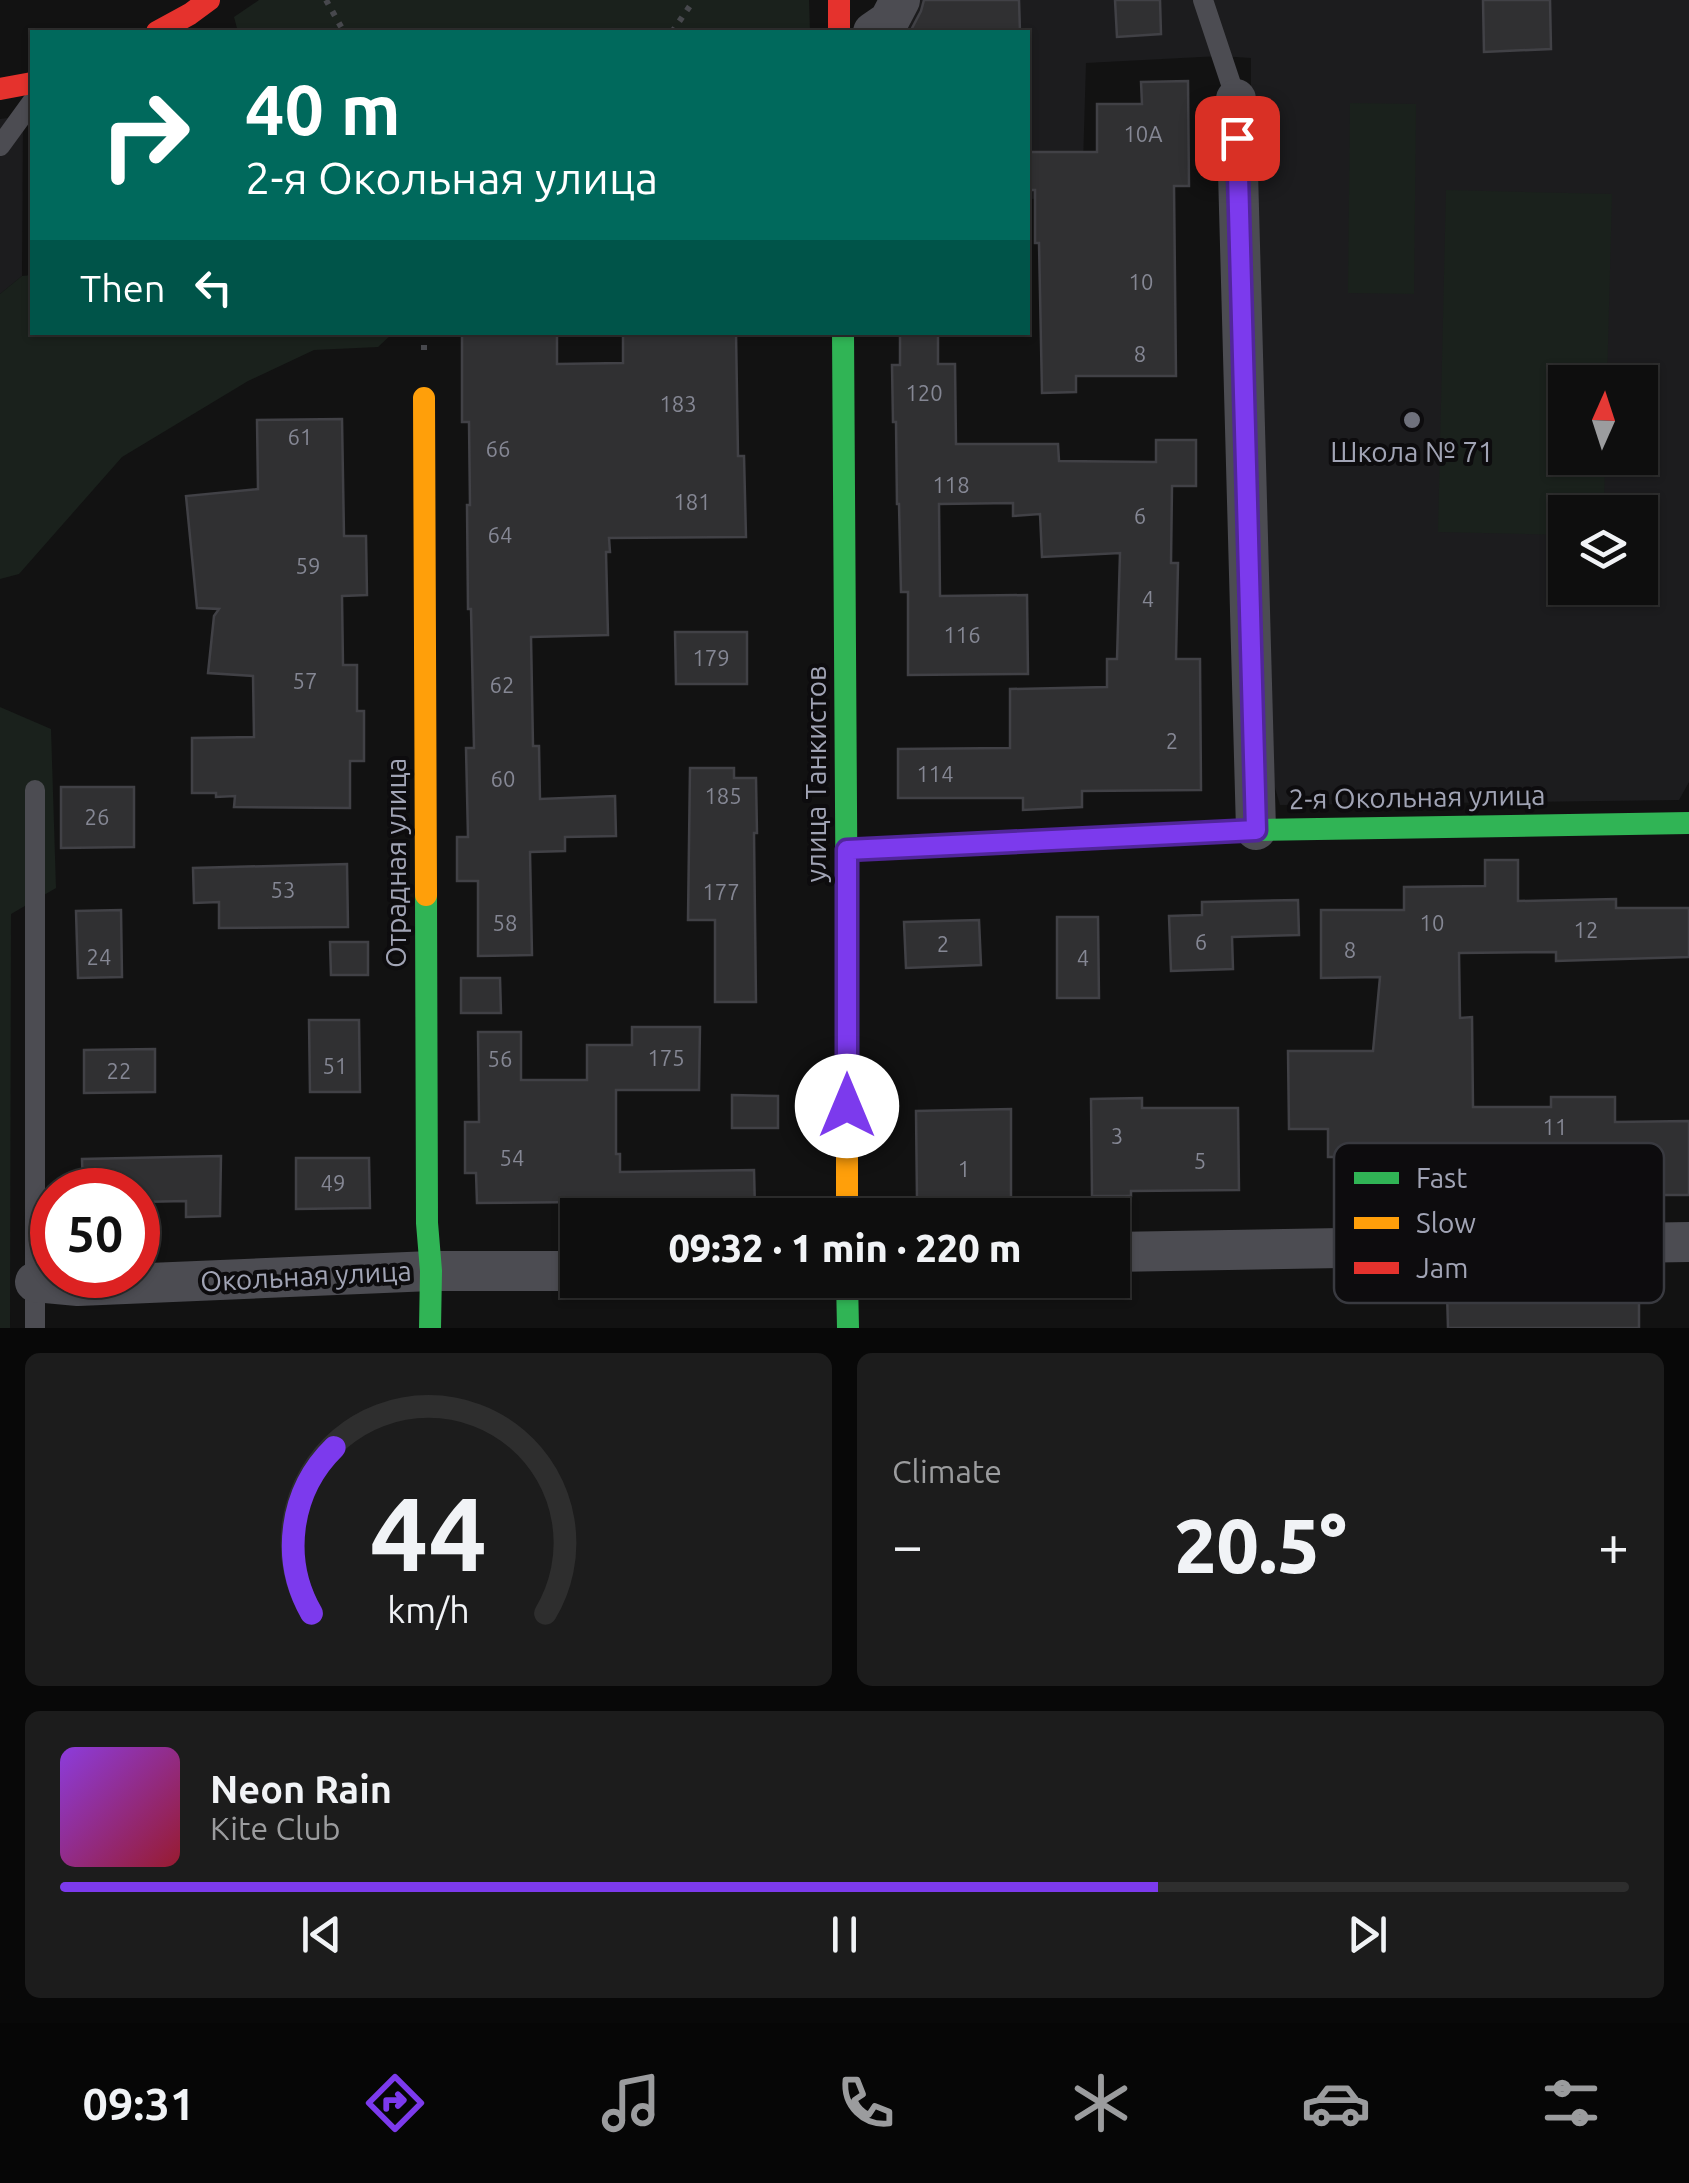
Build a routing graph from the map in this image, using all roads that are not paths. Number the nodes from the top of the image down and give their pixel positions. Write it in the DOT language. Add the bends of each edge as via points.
graph roads {
  1 [pos="209,0"];
  2 [pos="838,0"];
  3 [pos="900,0"];
  4 [pos="1203,0"];
  5 [pos="160,30"];
  6 [pos="839,30"];
  7 [pos="876,30"];
  8 [pos="30,83"];
  9 [pos="0,89"];
  10 [pos="1236,99"];
  11 [pos="30,105"];
  12 [pos="0,146"];
  13 [pos="842,335"];
  14 [pos="424,398"];
  15 [pos="35,790"];
  16 [pos="1689,823"];
  17 [pos="1256,830"];
  18 [pos="847,850"];
  19 [pos="35,1168"];
  20 [pos="847,1198"];
  21 [pos="1664,1242"];
  22 [pos="1689,1242"];
  23 [pos="1334,1248"];
  24 [pos="1130,1252"];
  25 [pos="431,1270"];
  26 [pos="560,1271"];
  27 [pos="160,1282"];
  28 [pos="35,1298"];
  29 [pos="848,1298"];
  30 [pos="35,1328"];
  31 [pos="430,1328"];
  32 [pos="848,1328"];
  1 -- 5 [label="street"];
  2 -- 6 [label="street"];
  3 -- 7 [label="street"];
  4 -- 10 [label="lane"];
  8 -- 9 [label="street"];
  10 -- 17 [label="street"];
  11 -- 12 [label="lane"];
  13 -- 18 [label="street, улица Танкистов"];
  14 -- 25 [label="street, Отрадная улица"];
  15 -- 19 [label="lane"];
  16 -- 17 [label="street, 2-я Окольная улица"];
  17 -- 18 [label="street, 2-я Окольная улица"];
  18 -- 20 [label="street, улица Танкистов"];
  21 -- 22 [label="street"];
  23 -- 24 [label="street"];
  25 -- 26 [label="street, Окольная улица"];
  25 -- 27 [label="street, Окольная улица"];
  25 -- 31 [label="street, Отрадная улица"];
  28 -- 30 [label="lane"];
  29 -- 32 [label="street"];
}
